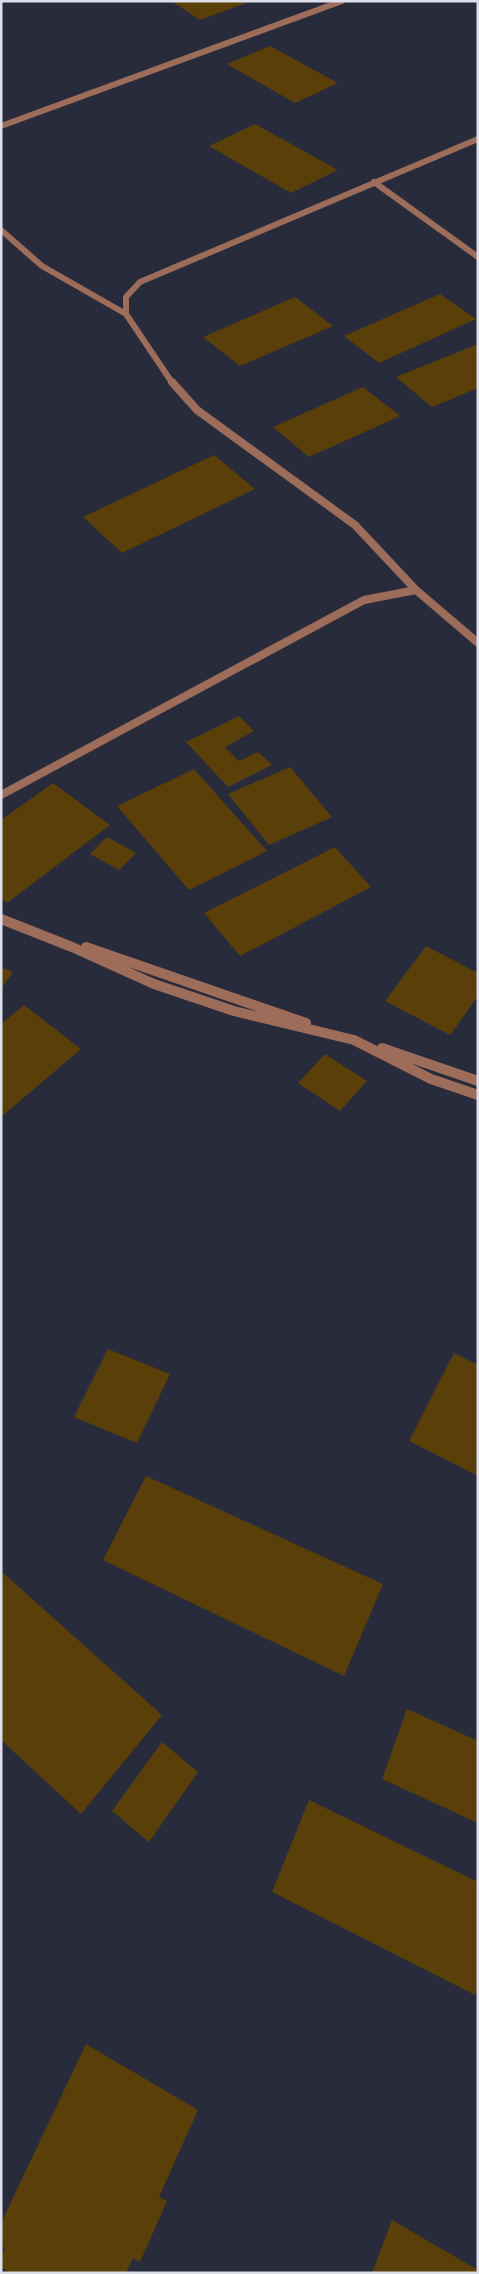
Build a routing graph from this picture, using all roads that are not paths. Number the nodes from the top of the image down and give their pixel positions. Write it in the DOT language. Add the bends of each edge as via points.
graph roads {
  1 [pos="342,1"];
  2 [pos="1,126"];
  3 [pos="478,139"];
  4 [pos="374,182"];
  5 [pos="1,230"];
  6 [pos="478,257"];
  7 [pos="126,314"];
  8 [pos="416,590"];
  9 [pos="478,643"];
  10 [pos="1,795"];
  11 [pos="1,919"];
  12 [pos="478,1081"];
  13 [pos="478,1095"];
  1 -- 2 [label="street"];
  3 -- 4 [label="street"];
  4 -- 6 [label="street"];
  4 -- 7 [label="street" via="140,282 126,297"];
  5 -- 7 [label="street" via="42,266"];
  7 -- 8 [label="street" via="175,387 197,410 355,525"];
  8 -- 9 [label="street"];
  8 -- 10 [label="street" via="364,600"];
  11 -- 12 [label="street"];
  11 -- 13 [label="street" via="154,984 234,1011 354,1040 431,1079"];
}
